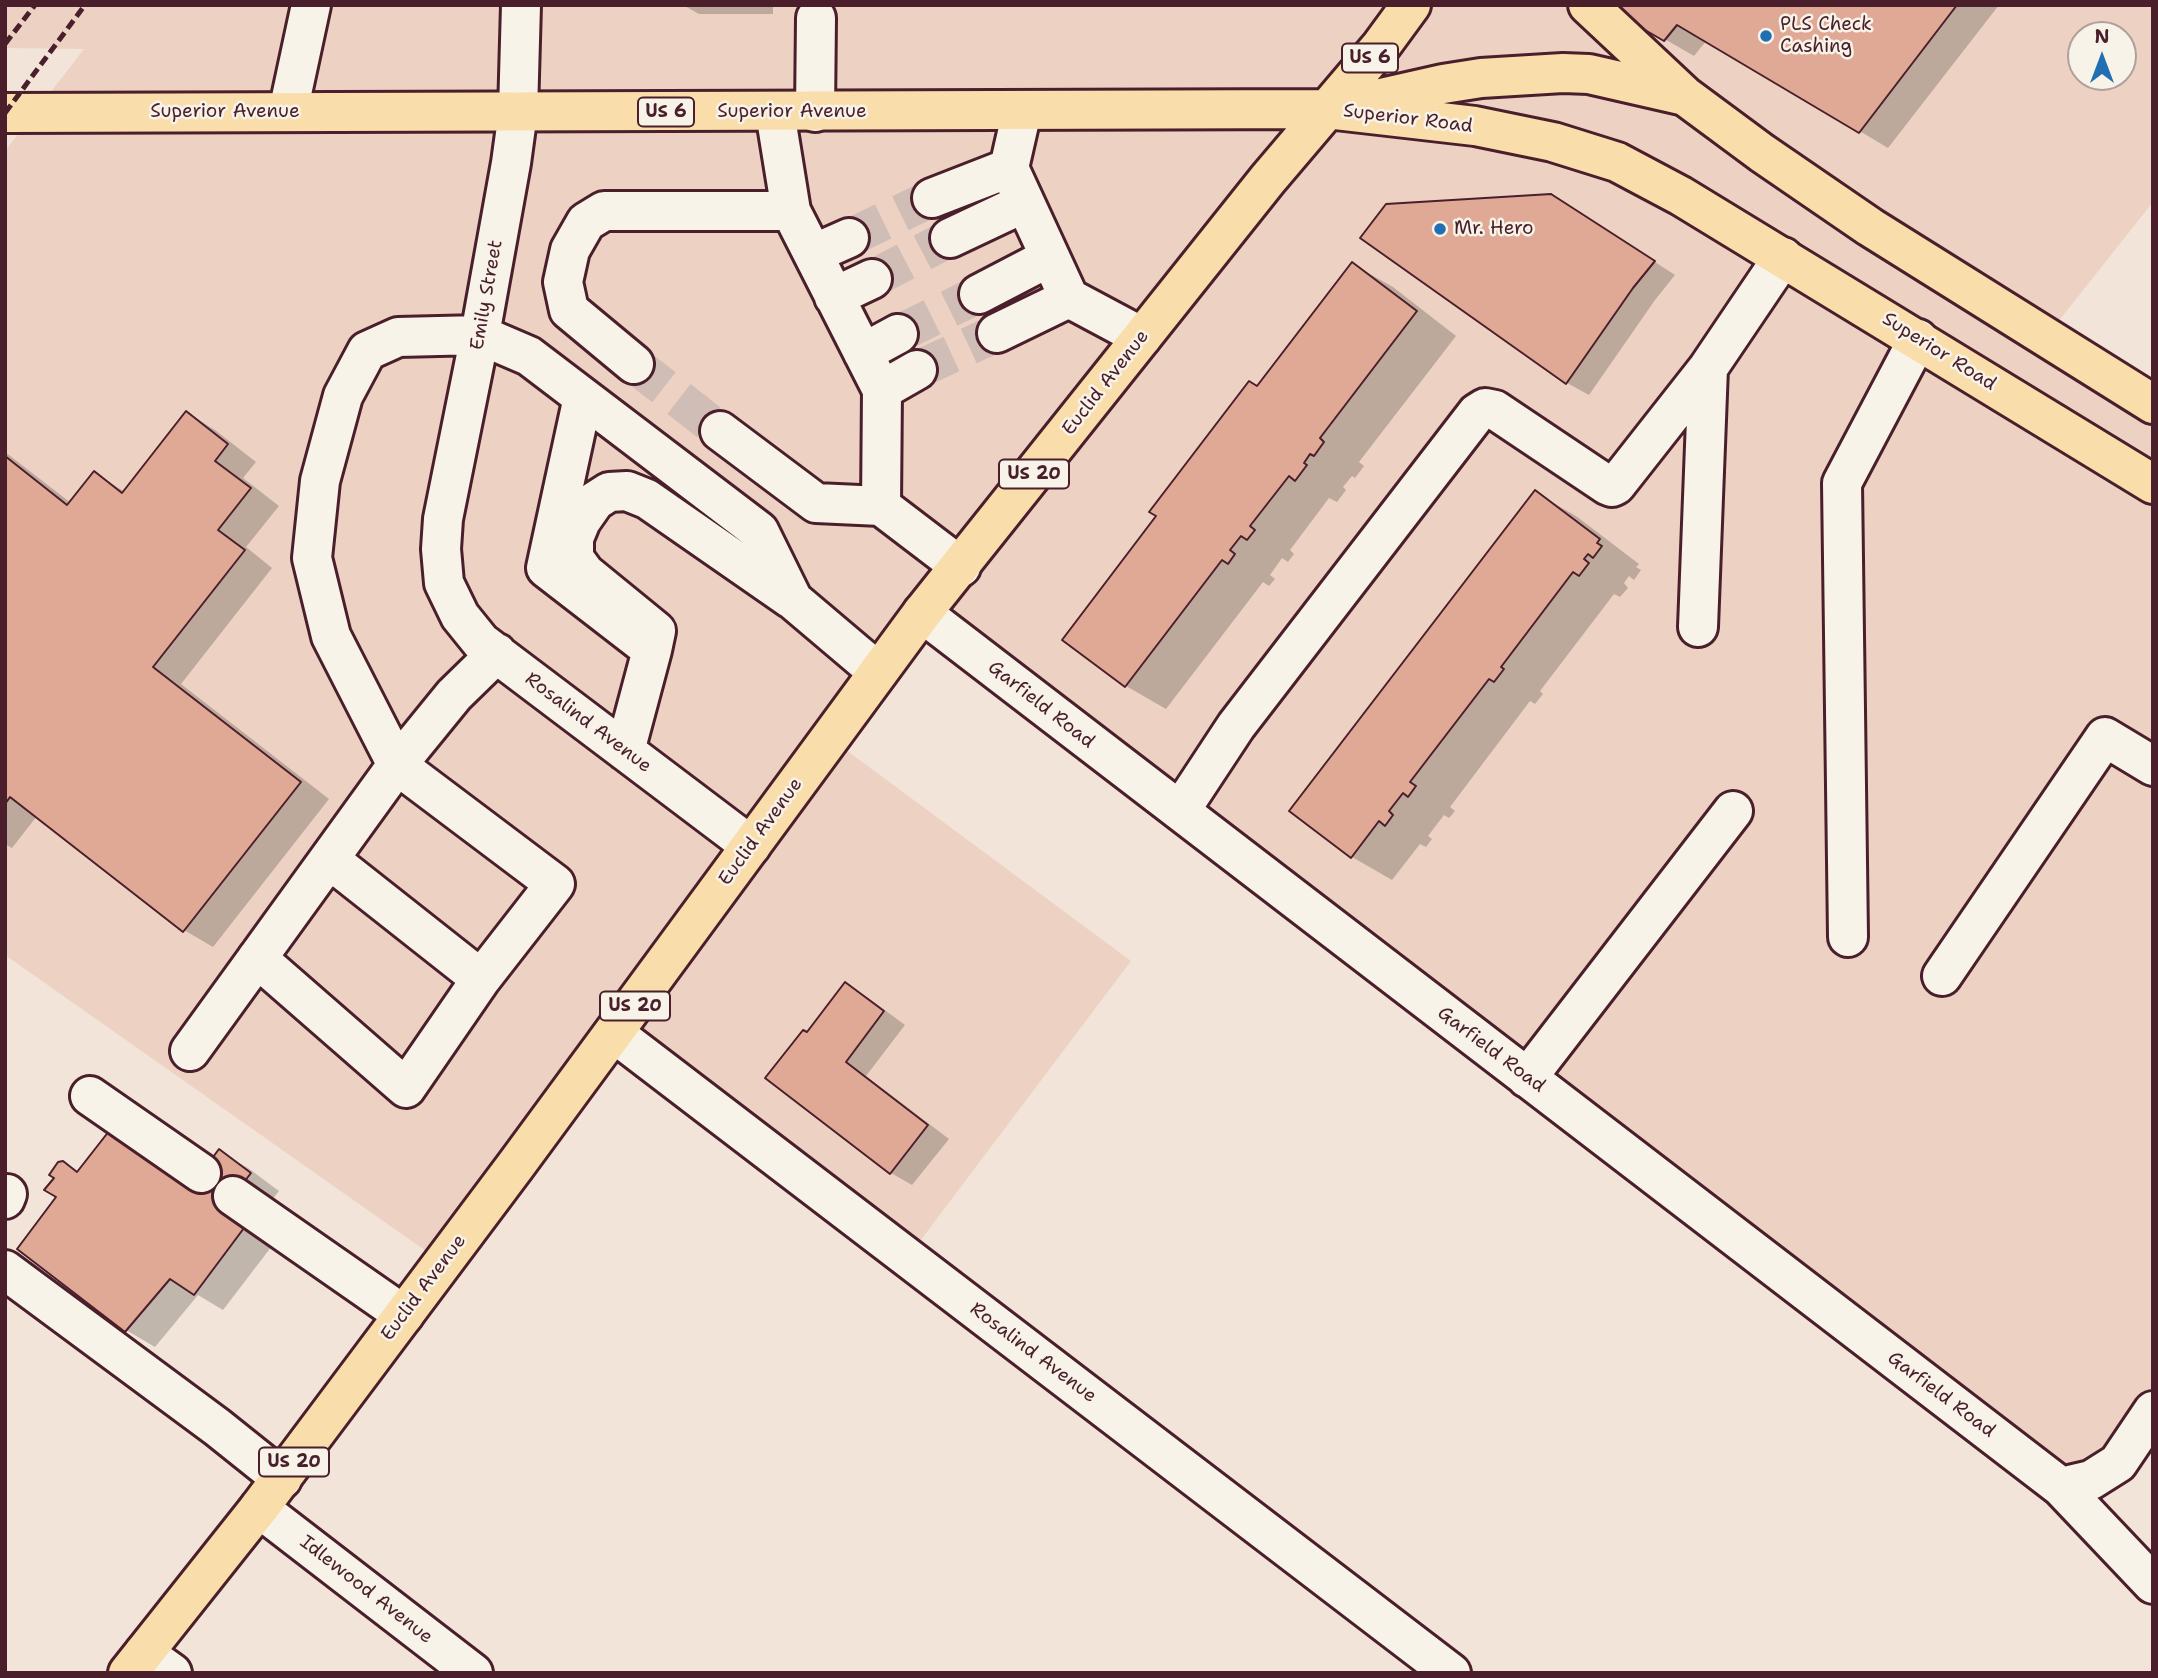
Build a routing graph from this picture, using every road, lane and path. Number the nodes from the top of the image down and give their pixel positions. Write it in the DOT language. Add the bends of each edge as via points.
graph roads {
  1 [pos="312,5"];
  2 [pos="521,5"];
  3 [pos="1411,5"];
  4 [pos="1588,5"];
  5 [pos="816,18"];
  6 [pos="1685,96"];
  7 [pos="1326,109"];
  8 [pos="1022,111"];
  9 [pos="288,112"];
  10 [pos="518,112"];
  11 [pos="775,112"];
  12 [pos="815,112"];
  13 [pos="5,113"];
  14 [pos="1009,168"];
  15 [pos="932,198"];
  16 [pos="1024,203"];
  17 [pos="791,211"];
  18 [pos="849,237"];
  19 [pos="950,237"];
  20 [pos="813,254"];
  21 [pos="1050,257"];
  22 [pos="1783,257"];
  23 [pos="872,279"];
  24 [pos="979,294"];
  25 [pos="834,297"];
  26 [pos="1069,298"];
  27 [pos="997,333"];
  28 [pos="898,334"];
  29 [pos="480,335"];
  30 [pos="1142,337"];
  31 [pos="1918,339"];
  32 [pos="863,352"];
  33 [pos="634,363"];
  34 [pos="1709,368"];
  35 [pos="917,370"];
  36 [pos="882,390"];
  37 [pos="583,397"];
  38 [pos="2153,404"];
  39 [pos="720,431"];
  40 [pos="2153,484"];
  41 [pos="881,506"];
  42 [pos="961,567"];
  43 [pos="444,583"];
  44 [pos="793,600"];
  45 [pos="922,613"];
  46 [pos="1698,627"];
  47 [pos="652,650"];
  48 [pos="497,653"];
  49 [pos="878,672"];
  50 [pos="625,751"];
  51 [pos="397,765"];
  52 [pos="2153,766"];
  53 [pos="1180,811"];
  54 [pos="1733,811"];
  55 [pos="751,846"];
  56 [pos="329,859"];
  57 [pos="1848,937"];
  58 [pos="257,958"];
  59 [pos="1942,976"];
  60 [pos="481,979"];
  61 [pos="615,1034"];
  62 [pos="190,1051"];
  63 [pos="1527,1078"];
  64 [pos="90,1096"];
  65 [pos="201,1174"];
  66 [pos="233,1196"];
  67 [pos="5,1270"];
  68 [pos="404,1315"];
  69 [pos="2153,1411"];
  70 [pos="2061,1487"];
  71 [pos="270,1493"];
  72 [pos="2153,1584"];
  73 [pos="148,1666"];
  74 [pos="473,1673"];
  75 [pos="1451,1673"];
  1 -- 9 [label="street"];
  2 -- 10 [label="street, Emily Street"];
  3 -- 7 [label="main road, Euclid Avenue / US 6"];
  4 -- 6 [label="main road"];
  5 -- 12 [label="street"];
  6 -- 7 [label="main road, Superior Road" via="1589,74 1563,73 1456,82"];
  6 -- 38 [label="main road, Superior Road" via="1870,227"];
  7 -- 8 [label="main road, Superior Avenue / US 6"];
  7 -- 22 [label="main road, Superior Road" via="1475,126 1553,142 1617,162"];
  7 -- 30 [label="main road, Euclid Avenue / US 20"];
  8 -- 12 [label="main road, Superior Avenue / US 6"];
  8 -- 14 [label="street"];
  9 -- 10 [label="main road, Superior Avenue / US 6"];
  9 -- 13 [label="main road, Superior Avenue / US 6"];
  10 -- 11 [label="main road, Superior Avenue / US 6"];
  10 -- 29 [label="street, Emily Street"];
  11 -- 12 [label="main road, Superior Avenue / US 6"];
  11 -- 17 [label="street"];
  14 -- 15 [label="street"];
  14 -- 16 [label="street"];
  16 -- 19 [label="street"];
  16 -- 21 [label="street"];
  17 -- 20 [label="street"];
  17 -- 33 [label="street" via="604,211 586,222 570,250 563,282 569,310"];
  18 -- 20 [label="street"];
  20 -- 25 [label="street"];
  21 -- 24 [label="street"];
  21 -- 26 [label="street"];
  22 -- 31 [label="main road, Superior Road"];
  22 -- 34 [label="street"];
  23 -- 25 [label="street"];
  25 -- 32 [label="street"];
  26 -- 27 [label="street"];
  26 -- 30 [label="street"];
  28 -- 32 [label="street"];
  29 -- 37 [label="street" via="529,356"];
  29 -- 43 [label="street, Emily Street" via="443,519"];
  29 -- 51 [label="street" via="398,337 368,351 343,396 320,481 312,558 331,636"];
  30 -- 42 [label="main road, Euclid Avenue / US 20"];
  31 -- 40 [label="main road, Superior Road"];
  31 -- 57 [label="street" via="1842,483"];
  32 -- 36 [label="street"];
  34 -- 46 [label="street"];
  34 -- 53 [label="street" via="1612,487 1495,410 1485,408 1477,413 1236,726"];
  35 -- 36 [label="street"];
  36 -- 41 [label="street"];
  37 -- 44 [label="street" via="759,531"];
  37 -- 47 [label="street" via="546,568"];
  39 -- 41 [label="street" via="816,503"];
  41 -- 42 [label="street"];
  42 -- 45 [label="main road, Euclid Avenue / US 20"];
  43 -- 48 [label="street, Rosalind Avenue" via="460,616 481,642"];
  44 -- 47 [label="street" via="648,499 627,491 609,492 595,501 581,521 574,538 575,558 585,573 656,631"];
  44 -- 49 [label="street"];
  45 -- 49 [label="main road, Euclid Avenue / US 20"];
  45 -- 53 [label="street, Garfield Road"];
  47 -- 50 [label="street"];
  48 -- 50 [label="street, Rosalind Avenue"];
  48 -- 51 [label="street" via="454,695"];
  49 -- 55 [label="main road, Euclid Avenue / US 20"];
  50 -- 55 [label="street, Rosalind Avenue"];
  51 -- 56 [label="street"];
  51 -- 60 [label="street" via="555,884"];
  52 -- 59 [label="street" via="2105,737"];
  53 -- 63 [label="street, Garfield Road"];
  54 -- 63 [label="street"];
  55 -- 61 [label="main road, Euclid Avenue / US 20"];
  56 -- 58 [label="street"];
  56 -- 60 [label="street"];
  58 -- 60 [label="street" via="406,1088"];
  58 -- 62 [label="street"];
  61 -- 68 [label="main road, Euclid Avenue / US 20"];
  61 -- 75 [label="street, Rosalind Avenue"];
  63 -- 70 [label="street, Garfield Road"];
  64 -- 65 [label="street"];
  66 -- 68 [label="street"];
  67 -- 71 [label="street, Idlewood Avenue" via="217,1427"];
  68 -- 71 [label="main road, Euclid Avenue / US 20"];
  69 -- 70 [label="street" via="2118,1463 2091,1480"];
  70 -- 72 [label="street, Garfield Road"];
  71 -- 73 [label="main road, Euclid Avenue / US 20"];
  71 -- 74 [label="street, Idlewood Avenue"];
}
